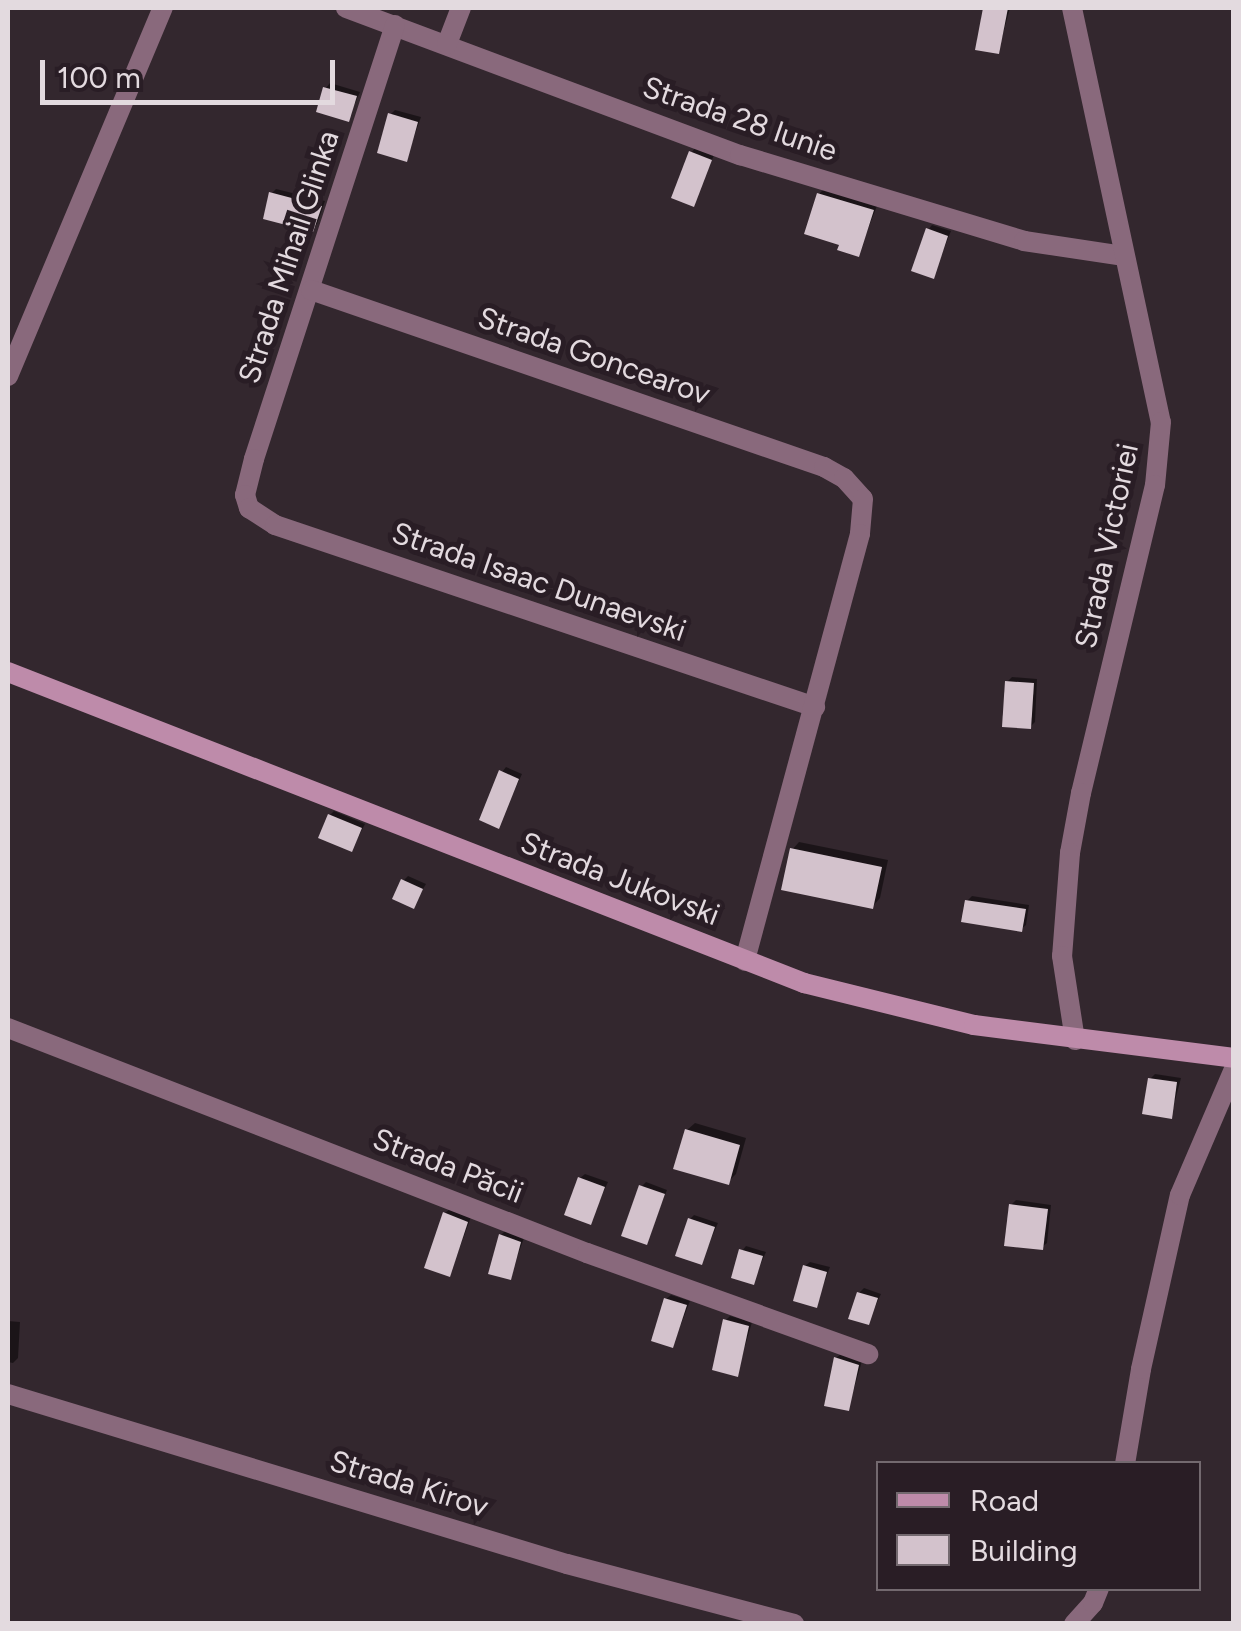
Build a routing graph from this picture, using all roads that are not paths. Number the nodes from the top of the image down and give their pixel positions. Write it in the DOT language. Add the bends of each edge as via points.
graph roads {
  1 [pos="163,8"];
  2 [pos="346,8"];
  3 [pos="461,8"];
  4 [pos="1072,8"];
  5 [pos="395,25"];
  6 [pos="447,44"];
  7 [pos="1123,256"];
  8 [pos="311,290"];
  9 [pos="8,376"];
  10 [pos="249,508"];
  11 [pos="8,672"];
  12 [pos="815,707"];
  13 [pos="745,960"];
  14 [pos="8,1028"];
  15 [pos="1075,1040"];
  16 [pos="1234,1058"];
  17 [pos="1234,1069"];
  18 [pos="868,1354"];
  19 [pos="8,1394"];
  20 [pos="1126,1461"];
  21 [pos="1098,1591"];
  22 [pos="794,1624"];
  23 [pos="1074,1624"];
  1 -- 9 [label="street"];
  2 -- 5 [label="street, Strada 28 Iunie"];
  3 -- 6 [label="street"];
  4 -- 7 [label="street, Strada Victoriei"];
  5 -- 6 [label="street, Strada 28 Iunie"];
  5 -- 8 [label="street, Strada Mihail Glinka"];
  6 -- 7 [label="street, Strada 28 Iunie" via="740,155 1024,242"];
  7 -- 15 [label="street, Strada Victoriei" via="1157,386 1160,454 1070,853 1062,956"];
  8 -- 10 [label="street, Strada Mihail Glinka" via="246,484"];
  8 -- 12 [label="street, Strada Goncearov" via="824,468 853,486 863,499 860,534"];
  10 -- 12 [label="street, Strada Isaac Dunaevski" via="275,525"];
  11 -- 13 [label="main road, Strada Jukovski"];
  12 -- 13 [label="street"];
  13 -- 15 [label="main road, Strada Jukovski" via="868,1001"];
  14 -- 18 [label="street, Strada Păcii"];
  15 -- 16 [label="main road, Strada Jukovski"];
  17 -- 20 [label="street" via="1180,1195"];
  19 -- 22 [label="street, Strada Kirov" via="566,1564"];
  21 -- 23 [label="street"];
}
